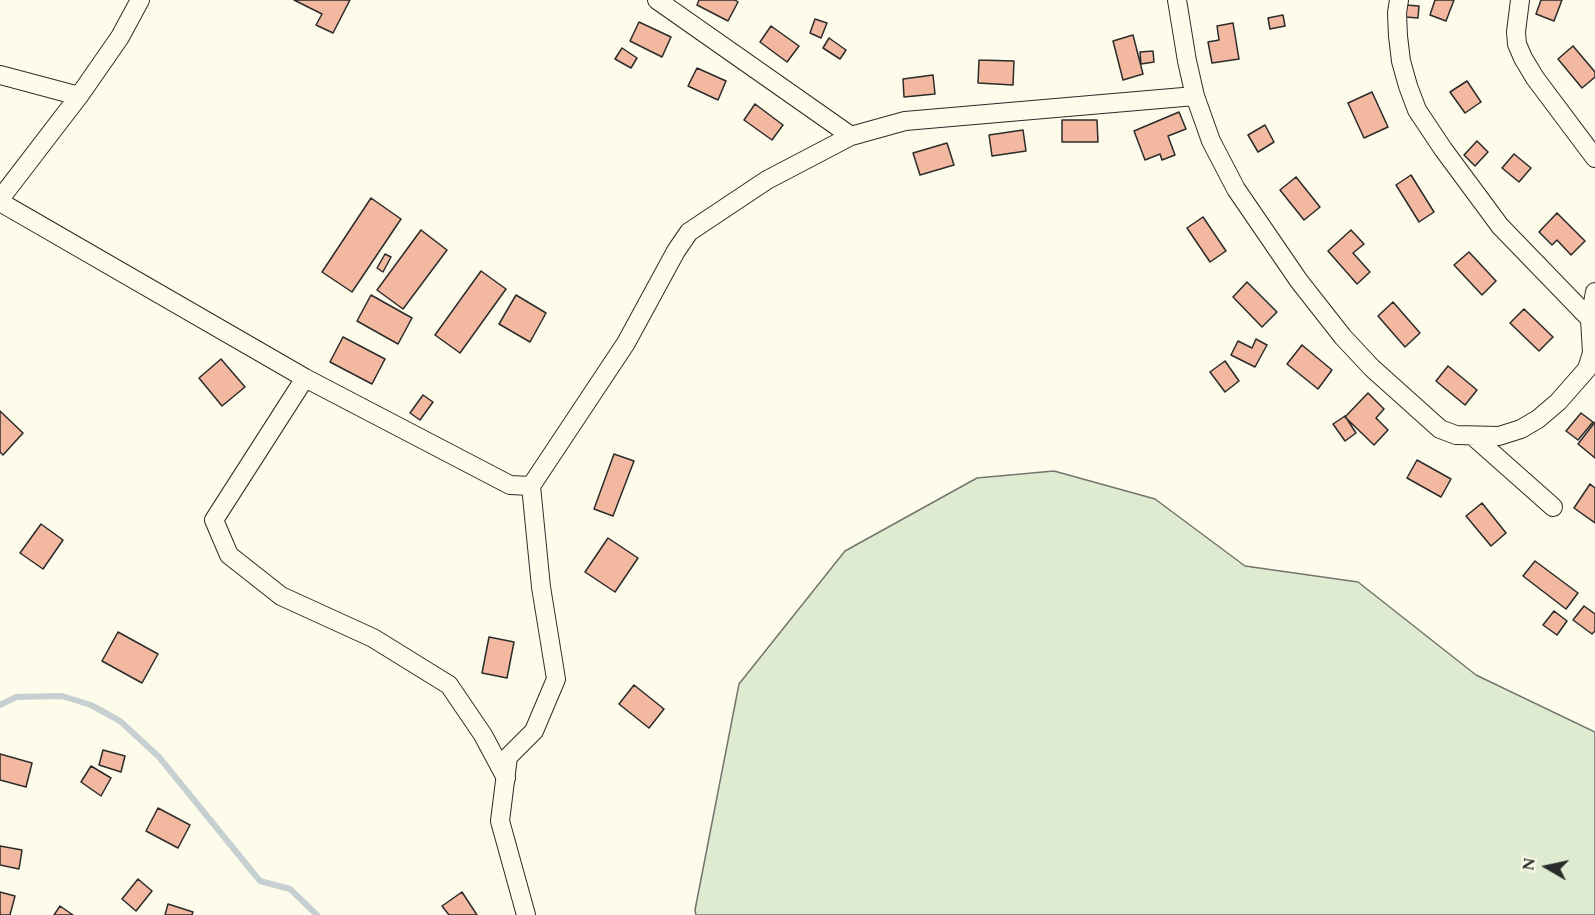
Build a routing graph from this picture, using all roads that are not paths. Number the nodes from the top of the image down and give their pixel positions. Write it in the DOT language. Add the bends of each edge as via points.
graph roads {
  1 [pos="140,0"];
  2 [pos="657,0"];
  3 [pos="1177,0"];
  4 [pos="1399,0"];
  5 [pos="1521,0"];
  6 [pos="0,75"];
  7 [pos="79,96"];
  8 [pos="1195,96"];
  9 [pos="851,136"];
  10 [pos="1595,156"];
  11 [pos="0,201"];
  12 [pos="1588,299"];
  13 [pos="305,378"];
  14 [pos="1474,437"];
  15 [pos="531,486"];
  16 [pos="1553,507"];
  17 [pos="506,778"];
  18 [pos="526,915"];
  1 -- 7 [label="street"];
  2 -- 9 [label="street"];
  3 -- 8 [label="street"];
  4 -- 12 [label="street" via="1401,61 1417,110 1500,226"];
  5 -- 10 [label="street" via="1516,32 1523,58"];
  6 -- 7 [label="street"];
  7 -- 11 [label="street"];
  8 -- 9 [label="street" via="905,121"];
  8 -- 14 [label="street" via="1211,141 1236,189 1343,337 1440,429"];
  9 -- 15 [label="street" via="767,180 689,232 626,343"];
  11 -- 13 [label="street"];
  12 -- 14 [label="street" via="1592,353 1587,369 1538,419 1499,436"];
  13 -- 15 [label="street" via="510,485"];
  13 -- 17 [label="street" via="214,520 230,555 281,596 373,638 449,685"];
  14 -- 16 [label="street"];
  15 -- 17 [label="street" via="541,587 556,679 534,731 508,757"];
  17 -- 18 [label="street" via="500,821"];
}
